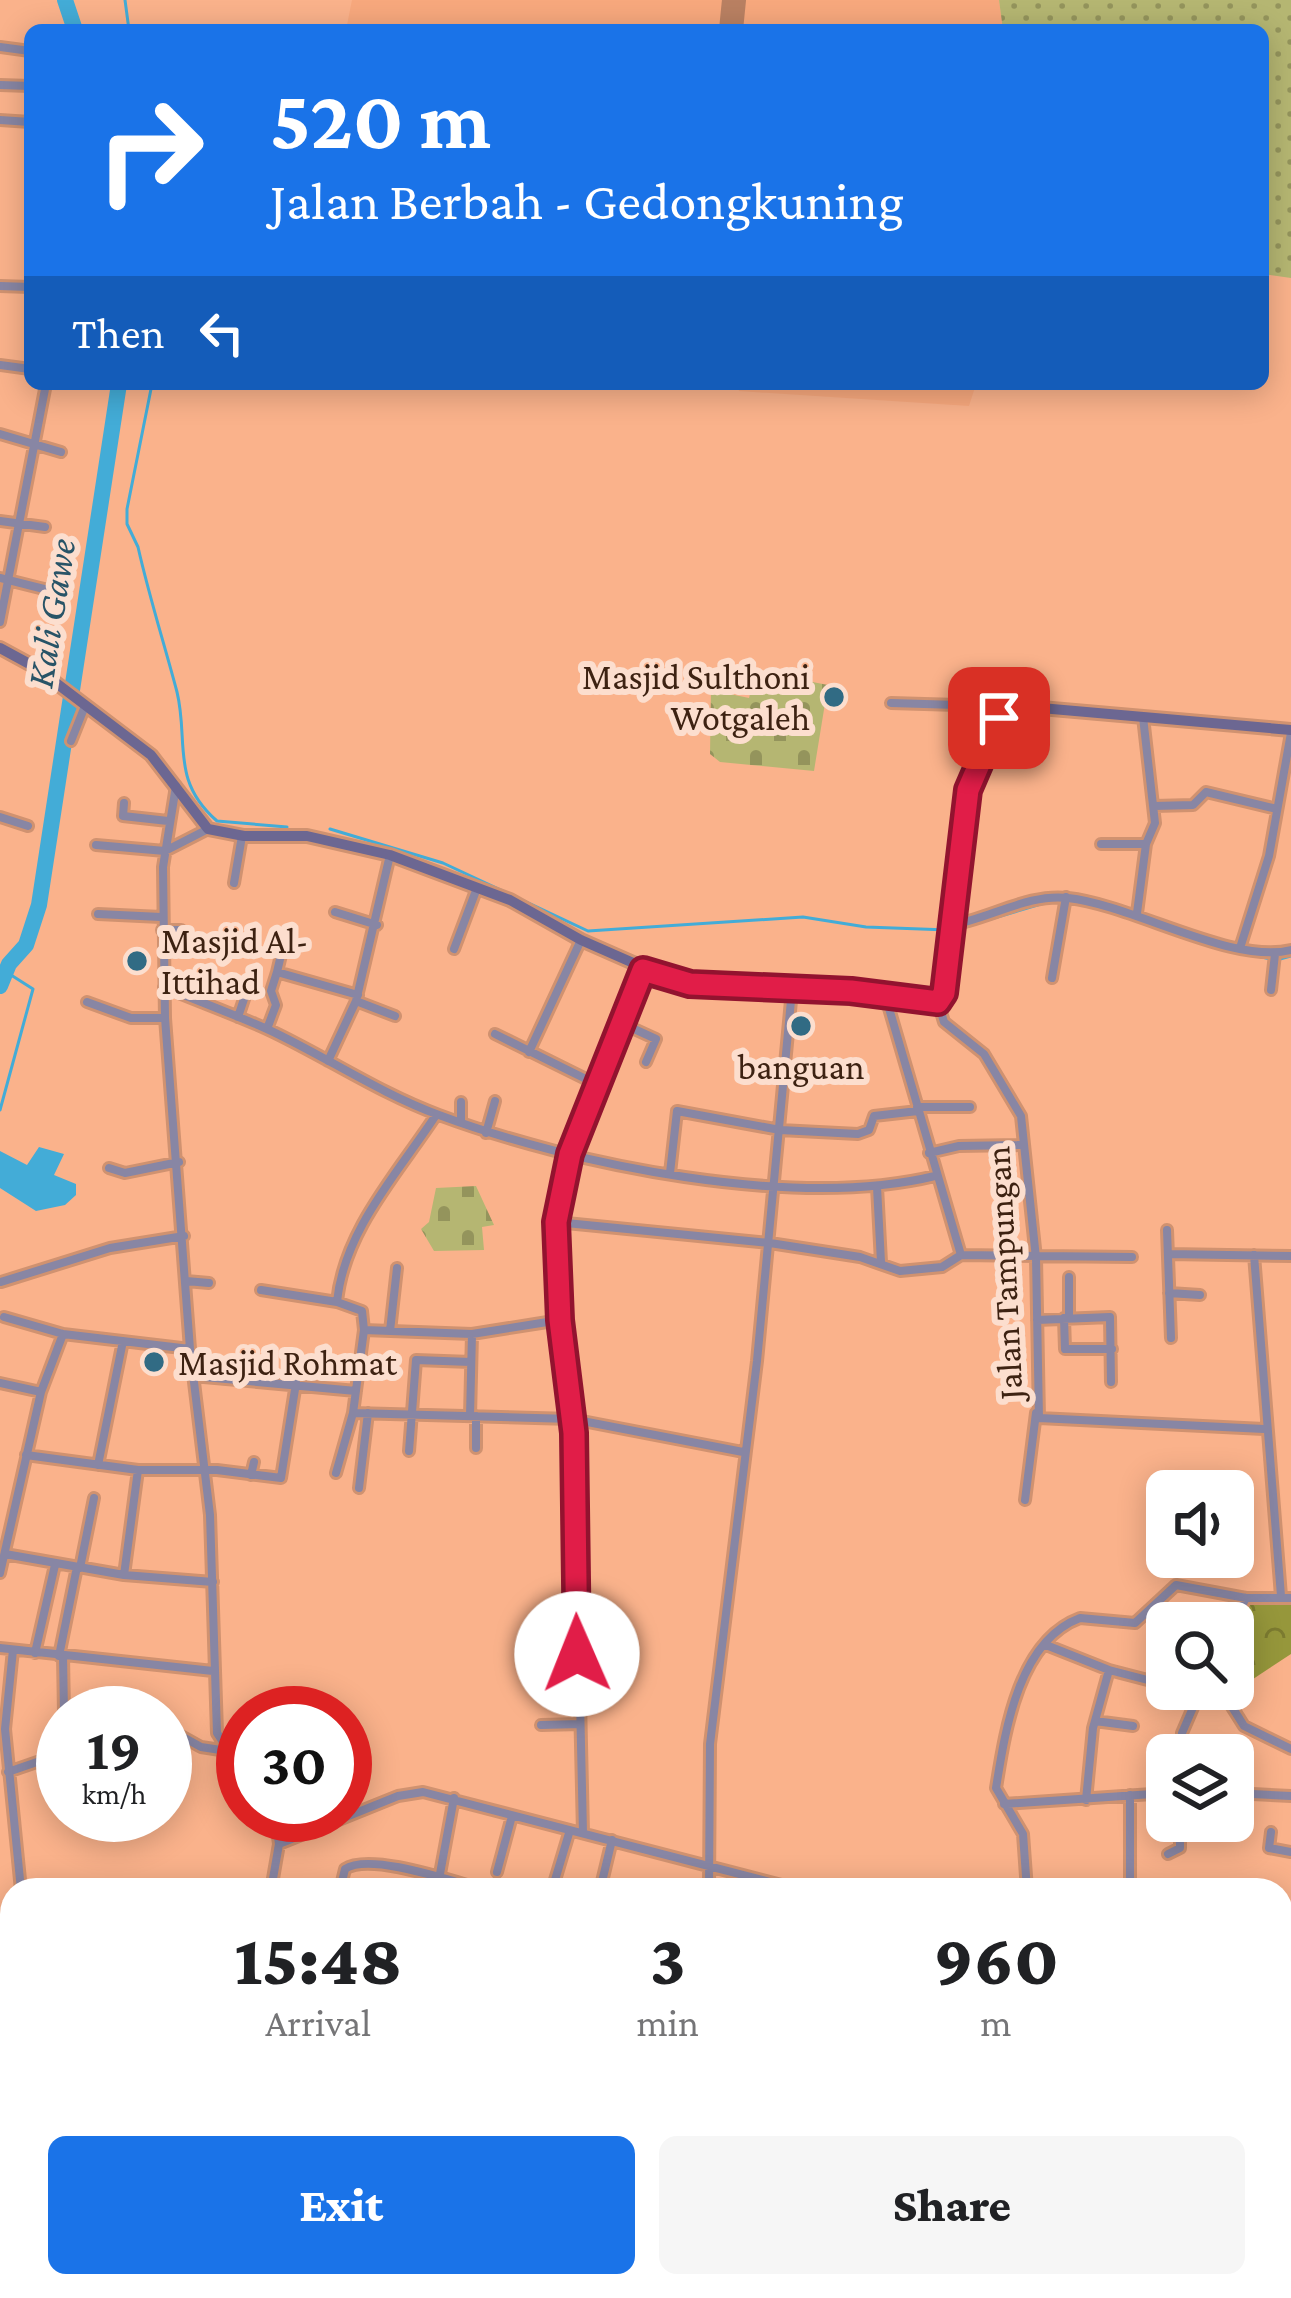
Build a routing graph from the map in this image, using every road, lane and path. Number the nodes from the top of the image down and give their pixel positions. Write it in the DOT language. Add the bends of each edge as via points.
graph roads {
  1 [pos="45,390"];
  2 [pos="0,434"];
  3 [pos="36,443"];
  4 [pos="61,452"];
  5 [pos="0,521"];
  6 [pos="16,523"];
  7 [pos="45,527"];
  8 [pos="4,579"];
  9 [pos="44,590"];
  10 [pos="0,622"];
  11 [pos="0,648"];
  12 [pos="891,703"];
  13 [pos="83,704"];
  14 [pos="1002,714"];
  15 [pos="1143,717"];
  16 [pos="1291,732"];
  17 [pos="71,742"];
  18 [pos="177,784"];
  19 [pos="124,803"];
  20 [pos="1154,806"];
  21 [pos="1277,809"];
  22 [pos="0,817"];
  23 [pos="168,821"];
  24 [pos="28,826"];
  25 [pos="208,829"];
  26 [pos="242,836"];
  27 [pos="1101,844"];
  28 [pos="1146,844"];
  29 [pos="96,845"];
  30 [pos="165,850"];
  31 [pos="391,854"];
  32 [pos="235,883"];
  33 [pos="477,886"];
  34 [pos="1065,901"];
  35 [pos="335,912"];
  36 [pos="1137,913"];
  37 [pos="98,914"];
  38 [pos="161,917"];
  39 [pos="377,925"];
  40 [pos="162,929"];
  41 [pos="949,929"];
  42 [pos="181,930"];
  43 [pos="285,938"];
  44 [pos="581,940"];
  45 [pos="1240,948"];
  46 [pos="454,949"];
  47 [pos="1291,950"];
  48 [pos="1274,959"];
  49 [pos="643,970"];
  50 [pos="278,972"];
  51 [pos="1052,978"];
  52 [pos="164,987"];
  53 [pos="792,990"];
  54 [pos="1271,990"];
  55 [pos="246,993"];
  56 [pos="885,997"];
  57 [pos="357,998"];
  58 [pos="87,1002"];
  59 [pos="938,1002"];
  60 [pos="395,1016"];
  61 [pos="238,1017"];
  62 [pos="165,1018"];
  63 [pos="621,1023"];
  64 [pos="267,1029"];
  65 [pos="495,1034"];
  66 [pos="529,1052"];
  67 [pos="328,1061"];
  68 [pos="646,1062"];
  69 [pos="596,1084"];
  70 [pos="495,1101"];
  71 [pos="461,1102"];
  72 [pos="970,1107"];
  73 [pos="917,1109"];
  74 [pos="436,1115"];
  75 [pos="462,1124"];
  76 [pos="780,1130"];
  77 [pos="486,1133"];
  78 [pos="1024,1145"];
  79 [pos="929,1153"];
  80 [pos="570,1154"];
  81 [pos="178,1162"];
  82 [pos="109,1168"];
  83 [pos="670,1172"];
  84 [pos="935,1176"];
  85 [pos="775,1184"];
  86 [pos="877,1187"];
  87 [pos="556,1222"];
  88 [pos="1168,1230"];
  89 [pos="184,1236"];
  90 [pos="770,1243"];
  91 [pos="1169,1254"];
  92 [pos="961,1255"];
  93 [pos="1254,1255"];
  94 [pos="1132,1256"];
  95 [pos="1291,1256"];
  96 [pos="1036,1258"];
  97 [pos="881,1262"];
  98 [pos="397,1268"];
  99 [pos="1069,1277"];
  100 [pos="186,1281"];
  101 [pos="1,1282"];
  102 [pos="208,1283"];
  103 [pos="261,1290"];
  104 [pos="1169,1293"];
  105 [pos="1201,1295"];
  106 [pos="338,1302"];
  107 [pos="4,1317"];
  108 [pos="1066,1318"];
  109 [pos="560,1320"];
  110 [pos="1037,1320"];
  111 [pos="364,1330"];
  112 [pos="391,1331"];
  113 [pos="63,1334"];
  114 [pos="472,1334"];
  115 [pos="1171,1338"];
  116 [pos="123,1341"];
  117 [pos="190,1349"];
  118 [pos="1112,1349"];
  119 [pos="471,1362"];
  120 [pos="193,1376"];
  121 [pos="1112,1382"];
  122 [pos="0,1383"];
  123 [pos="296,1383"];
  124 [pos="356,1391"];
  125 [pos="41,1392"];
  126 [pos="352,1412"];
  127 [pos="1036,1412"];
  128 [pos="368,1413"];
  129 [pos="410,1414"];
  130 [pos="473,1416"];
  131 [pos="572,1419"];
  132 [pos="1264,1429"];
  133 [pos="476,1448"];
  134 [pos="409,1451"];
  135 [pos="743,1453"];
  136 [pos="26,1456"];
  137 [pos="254,1462"];
  138 [pos="98,1465"];
  139 [pos="205,1469"];
  140 [pos="138,1470"];
  141 [pos="336,1472"];
  142 [pos="251,1474"];
  143 [pos="358,1487"];
  144 [pos="94,1498"];
  145 [pos="1024,1500"];
  146 [pos="0,1507"];
  147 [pos="14,1510"];
  148 [pos="4,1547"];
  149 [pos="55,1564"];
  150 [pos="78,1568"];
  151 [pos="0,1574"];
  152 [pos="124,1575"];
  153 [pos="213,1582"];
  154 [pos="1286,1597"];
  155 [pos="1246,1598"];
  156 [pos="1244,1602"];
  157 [pos="1046,1646"];
  158 [pos="0,1648"];
  159 [pos="14,1650"];
  160 [pos="35,1653"];
  161 [pos="61,1656"];
  162 [pos="1109,1670"];
  163 [pos="214,1671"];
  164 [pos="1146,1680"];
  165 [pos="63,1686"];
  166 [pos="1234,1710"];
  167 [pos="216,1712"];
  168 [pos="1095,1721"];
  169 [pos="580,1724"];
  170 [pos="541,1725"];
  171 [pos="1133,1726"];
  172 [pos="1291,1749"];
  173 [pos="36,1762"];
  174 [pos="8,1772"];
  175 [pos="1146,1794"];
  176 [pos="1254,1794"];
  177 [pos="1130,1795"];
  178 [pos="1291,1796"];
  179 [pos="454,1798"];
  180 [pos="1086,1800"];
  181 [pos="1003,1804"];
  182 [pos="372,1806"];
  183 [pos="512,1816"];
  184 [pos="570,1830"];
  185 [pos="1270,1832"];
  186 [pos="584,1833"];
  187 [pos="612,1840"];
  188 [pos="283,1842"];
  189 [pos="1180,1842"];
  190 [pos="279,1844"];
  191 [pos="1291,1852"];
  192 [pos="1168,1854"];
  193 [pos="708,1864"];
  194 [pos="497,1872"];
  195 [pos="20,1878"];
  196 [pos="273,1878"];
  197 [pos="343,1878"];
  198 [pos="440,1878"];
  199 [pos="556,1878"];
  200 [pos="603,1878"];
  201 [pos="709,1878"];
  202 [pos="758,1878"];
  203 [pos="1026,1878"];
  204 [pos="1130,1878"];
  1 -- 3 [label="street"];
  2 -- 3 [label="street"];
  3 -- 4 [label="street"];
  3 -- 6 [label="street"];
  5 -- 6 [label="street"];
  6 -- 7 [label="street"];
  6 -- 8 [label="street"];
  8 -- 9 [label="street"];
  8 -- 10 [label="street"];
  11 -- 13 [label="main road"];
  12 -- 14 [label="street" via="991,706"];
  13 -- 17 [label="street"];
  13 -- 18 [label="main road"];
  14 -- 15 [label="main road" via="1018,706"];
  14 -- 41 [label="main road" via="968,790"];
  15 -- 16 [label="main road"];
  15 -- 20 [label="street"];
  16 -- 21 [label="street"];
  18 -- 23 [label="street"];
  18 -- 25 [label="main road"];
  19 -- 23 [label="street" via="123,816"];
  20 -- 21 [label="street" via="1193,805 1206,792"];
  20 -- 28 [label="street"];
  21 -- 45 [label="street"];
  22 -- 24 [label="street"];
  23 -- 30 [label="street"];
  25 -- 26 [label="main road"];
  25 -- 30 [label="street"];
  26 -- 31 [label="main road" via="307,836"];
  26 -- 32 [label="street"];
  27 -- 28 [label="street"];
  28 -- 36 [label="street"];
  29 -- 30 [label="street"];
  30 -- 38 [label="street"];
  31 -- 33 [label="main road"];
  31 -- 39 [label="street"];
  33 -- 44 [label="main road"];
  33 -- 46 [label="street"];
  34 -- 36 [label="street"];
  34 -- 41 [label="street" via="1041,899"];
  34 -- 51 [label="street"];
  35 -- 39 [label="street"];
  36 -- 45 [label="street"];
  37 -- 38 [label="street"];
  38 -- 40 [label="street"];
  39 -- 57 [label="street"];
  40 -- 42 [label="street"];
  40 -- 52 [label="street"];
  41 -- 59 [label="main road"];
  43 -- 50 [label="street"];
  44 -- 49 [label="main road"];
  44 -- 66 [label="street"];
  45 -- 48 [label="street"];
  47 -- 48 [label="street"];
  48 -- 54 [label="street"];
  49 -- 53 [label="main road" via="688,984"];
  49 -- 63 [label="street"];
  50 -- 57 [label="street"];
  50 -- 64 [label="street"];
  52 -- 61 [label="street"];
  52 -- 62 [label="street"];
  53 -- 56 [label="main road"];
  53 -- 76 [label="street"];
  55 -- 61 [label="street"];
  56 -- 59 [label="main road"];
  56 -- 73 [label="street"];
  57 -- 60 [label="street"];
  57 -- 67 [label="street"];
  58 -- 62 [label="street" via="131,1018"];
  59 -- 78 [label="street, Jalan Tampungan" via="944,1022 977,1045 1010,1095"];
  61 -- 64 [label="street"];
  62 -- 81 [label="street"];
  63 -- 68 [label="street" via="656,1039"];
  63 -- 69 [label="street"];
  64 -- 67 [label="street"];
  65 -- 66 [label="street"];
  66 -- 69 [label="street"];
  67 -- 74 [label="street"];
  69 -- 80 [label="street"];
  70 -- 77 [label="street"];
  71 -- 75 [label="street"];
  72 -- 73 [label="street"];
  73 -- 76 [label="street" via="874,1116 866,1134"];
  73 -- 79 [label="street"];
  74 -- 75 [label="street"];
  74 -- 106 [label="street" via="365,1218"];
  75 -- 77 [label="street"];
  76 -- 83 [label="street" via="677,1111"];
  76 -- 85 [label="street"];
  77 -- 80 [label="street"];
  78 -- 79 [label="street"];
  78 -- 96 [label="street, Jalan Tampungan"];
  79 -- 84 [label="street"];
  80 -- 83 [label="street"];
  80 -- 87 [label="street"];
  81 -- 82 [label="street" via="125,1173"];
  81 -- 89 [label="street"];
  83 -- 85 [label="street"];
  84 -- 86 [label="street"];
  84 -- 92 [label="street"];
  85 -- 86 [label="street"];
  85 -- 90 [label="street"];
  86 -- 97 [label="street"];
  87 -- 90 [label="street"];
  87 -- 109 [label="street"];
  88 -- 91 [label="street"];
  89 -- 100 [label="street"];
  89 -- 101 [label="street" via="110,1248"];
  90 -- 97 [label="street"];
  90 -- 135 [label="street"];
  91 -- 93 [label="street"];
  91 -- 104 [label="street"];
  92 -- 96 [label="street"];
  92 -- 97 [label="street" via="943,1267 906,1271"];
  93 -- 95 [label="street"];
  93 -- 132 [label="street"];
  94 -- 96 [label="street"];
  96 -- 110 [label="street, Jalan Tampungan"];
  98 -- 112 [label="street"];
  99 -- 108 [label="street"];
  100 -- 102 [label="street"];
  100 -- 117 [label="street"];
  103 -- 106 [label="street"];
  104 -- 105 [label="street"];
  104 -- 115 [label="street"];
  106 -- 111 [label="street" via="362,1311"];
  107 -- 113 [label="street"];
  108 -- 110 [label="street"];
  108 -- 118 [label="street" via="1110,1317"];
  108 -- 118 [label="street" via="1065,1348"];
  109 -- 114 [label="street"];
  109 -- 131 [label="street"];
  110 -- 127 [label="street, Jalan Tampungan"];
  111 -- 112 [label="street"];
  111 -- 124 [label="street"];
  112 -- 114 [label="street"];
  113 -- 116 [label="street"];
  113 -- 125 [label="street"];
  114 -- 119 [label="street"];
  116 -- 117 [label="street"];
  116 -- 138 [label="street"];
  117 -- 120 [label="street"];
  118 -- 121 [label="street"];
  119 -- 129 [label="street" via="416,1360"];
  119 -- 130 [label="street"];
  120 -- 123 [label="street"];
  120 -- 139 [label="street"];
  122 -- 125 [label="street"];
  123 -- 124 [label="street"];
  123 -- 142 [label="street" via="284,1475"];
  124 -- 126 [label="street"];
  125 -- 136 [label="street"];
  126 -- 128 [label="street"];
  126 -- 141 [label="street"];
  127 -- 132 [label="street, Jalan Tampungan" via="1051,1422"];
  127 -- 145 [label="street"];
  128 -- 129 [label="street"];
  128 -- 143 [label="street"];
  129 -- 130 [label="street"];
  129 -- 134 [label="street"];
  130 -- 131 [label="street"];
  130 -- 133 [label="street"];
  131 -- 135 [label="street"];
  131 -- 169 [label="street"];
  132 -- 154 [label="street"];
  135 -- 193 [label="street" via="710,1744"];
  136 -- 138 [label="street"];
  136 -- 147 [label="street"];
  137 -- 142 [label="street"];
  138 -- 140 [label="street"];
  139 -- 140 [label="street"];
  139 -- 142 [label="street"];
  139 -- 153 [label="street"];
  140 -- 152 [label="street"];
  144 -- 150 [label="street"];
  146 -- 147 [label="street"];
  147 -- 148 [label="street"];
  148 -- 149 [label="street"];
  148 -- 151 [label="street"];
  149 -- 150 [label="street"];
  149 -- 160 [label="street"];
  150 -- 152 [label="street"];
  150 -- 161 [label="street"];
  152 -- 153 [label="street"];
  153 -- 163 [label="street"];
  154 -- 155 [label="street"];
  155 -- 156 [label="street"];
  155 -- 157 [label="street" via="1176,1585 1135,1623 1080,1618"];
  157 -- 162 [label="street"];
  157 -- 181 [label="street" via="1010,1715 996,1788"];
  158 -- 159 [label="street"];
  159 -- 160 [label="street"];
  159 -- 174 [label="street" via="4,1729"];
  160 -- 161 [label="street"];
  161 -- 163 [label="street"];
  161 -- 165 [label="street"];
  162 -- 164 [label="street"];
  162 -- 168 [label="street"];
  163 -- 167 [label="street"];
  166 -- 172 [label="street" via="1244,1726"];
  168 -- 171 [label="street"];
  168 -- 180 [label="street"];
  169 -- 170 [label="street"];
  169 -- 186 [label="street"];
  173 -- 174 [label="street"];
  174 -- 195 [label="street"];
  175 -- 177 [label="street"];
  176 -- 178 [label="street"];
  177 -- 180 [label="street"];
  177 -- 204 [label="street"];
  179 -- 182 [label="street" via="411,1792"];
  179 -- 183 [label="street"];
  179 -- 198 [label="street"];
  180 -- 181 [label="street"];
  181 -- 203 [label="street" via="1025,1844"];
  183 -- 184 [label="street"];
  183 -- 194 [label="street"];
  184 -- 186 [label="street"];
  184 -- 199 [label="street"];
  185 -- 191 [label="street" via="1269,1848"];
  186 -- 187 [label="street"];
  187 -- 193 [label="street"];
  187 -- 200 [label="street"];
  188 -- 190 [label="street"];
  189 -- 192 [label="street"];
  190 -- 196 [label="street"];
  193 -- 201 [label="street"];
  193 -- 202 [label="street"];
  197 -- 198 [label="street" via="354,1864"];
}
